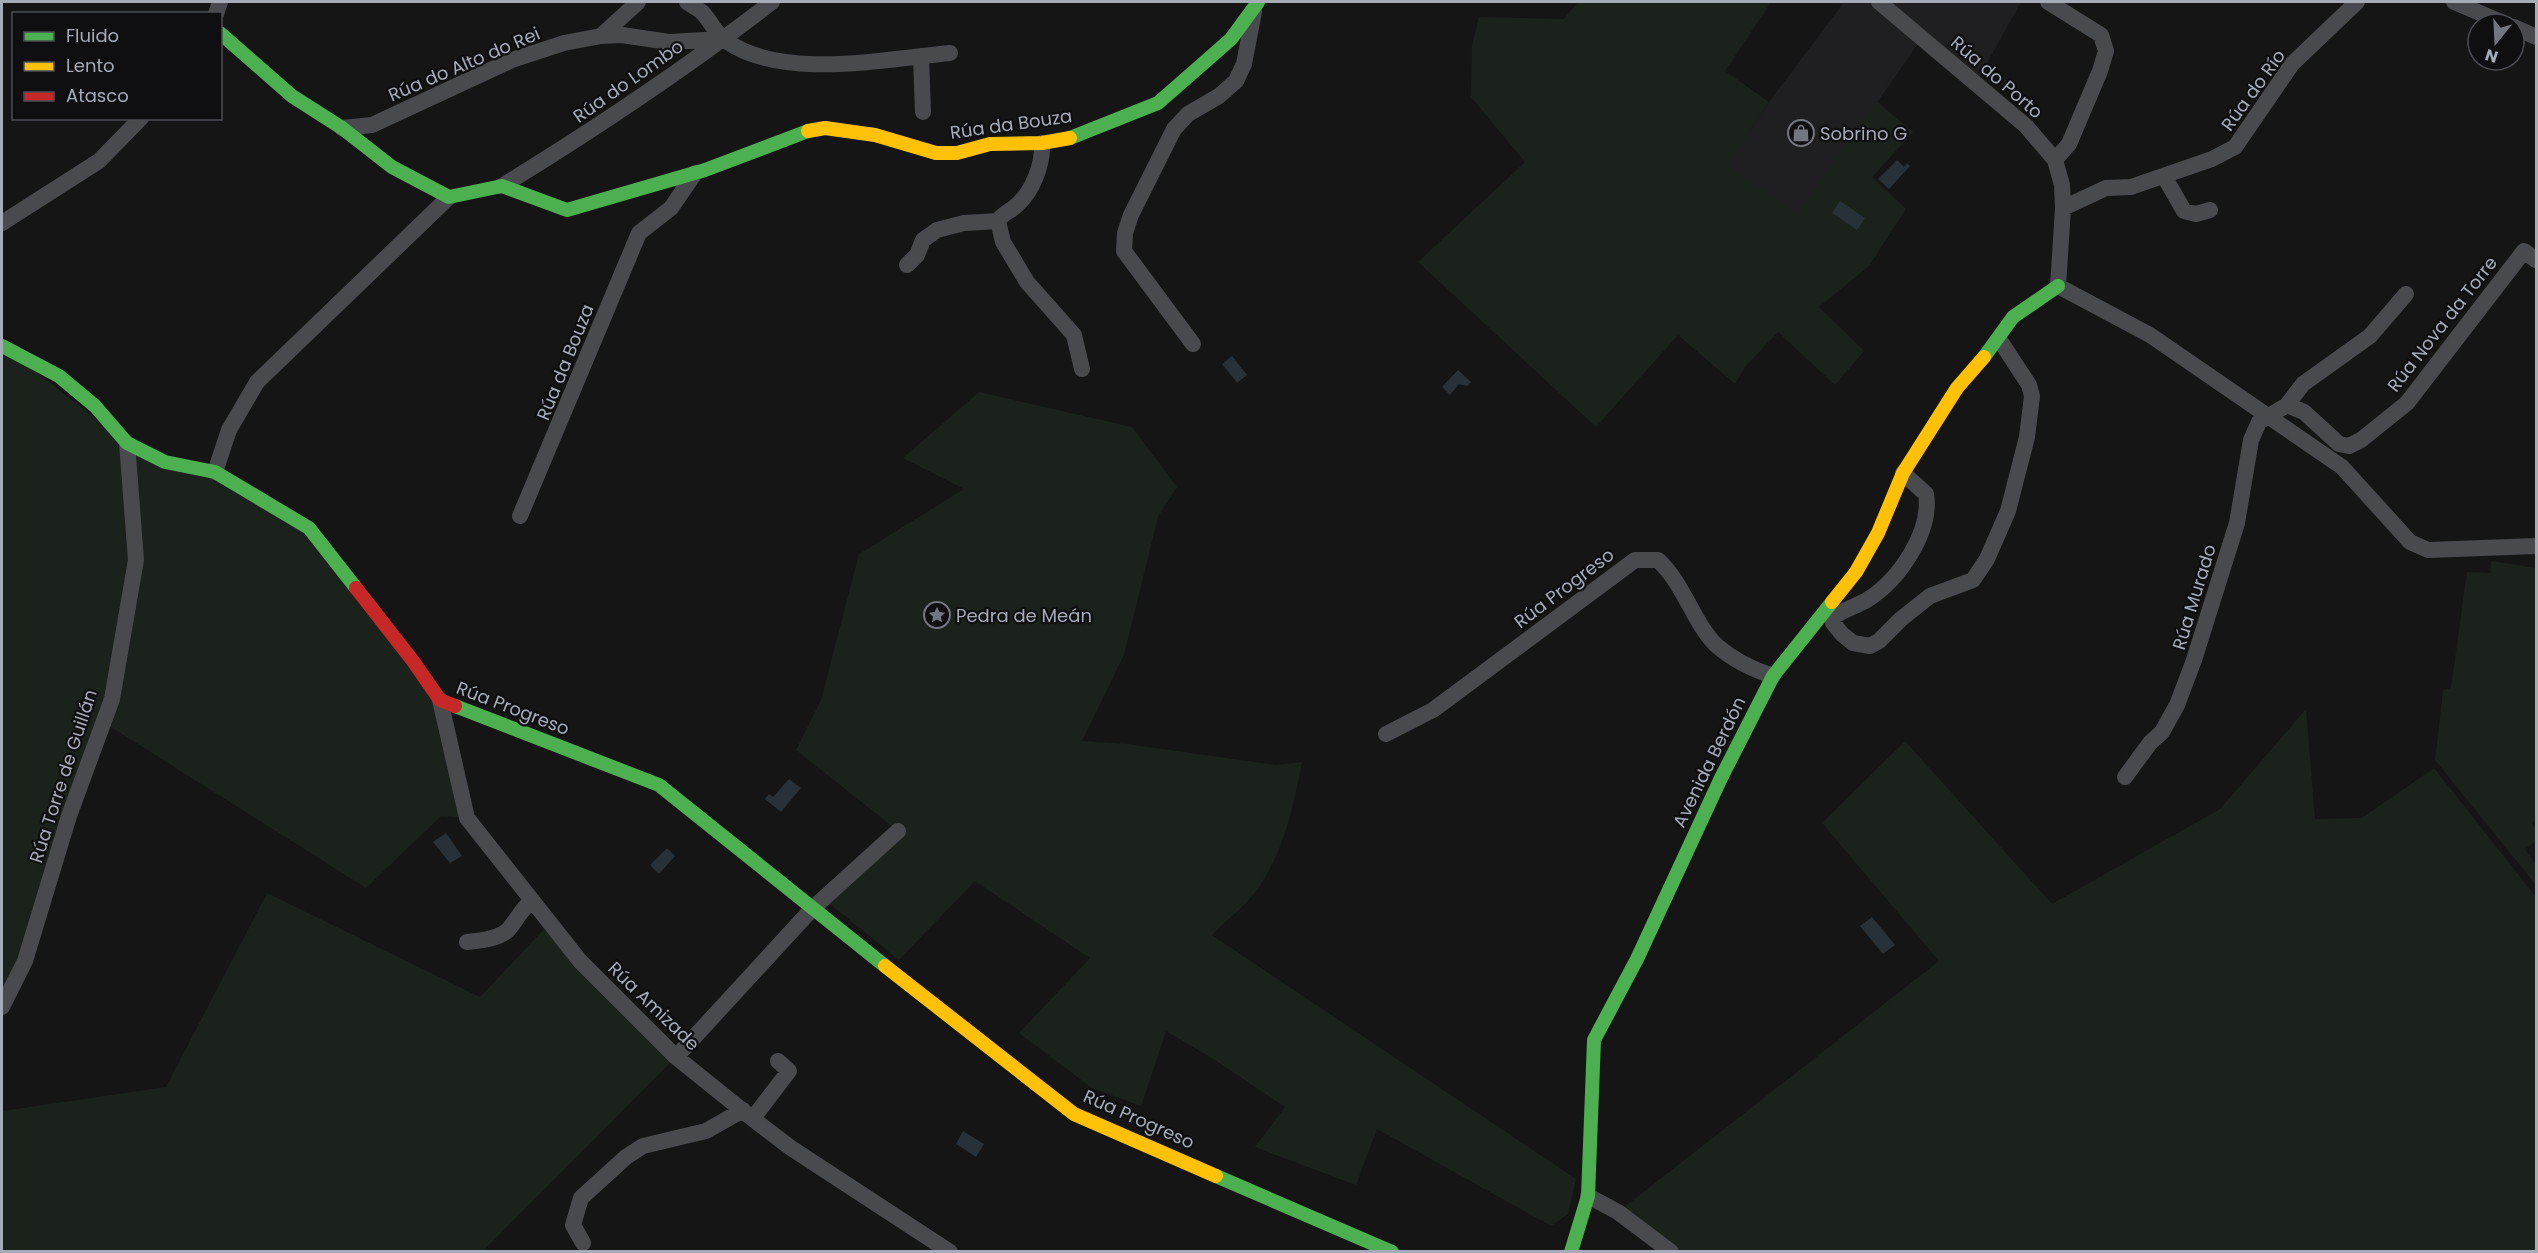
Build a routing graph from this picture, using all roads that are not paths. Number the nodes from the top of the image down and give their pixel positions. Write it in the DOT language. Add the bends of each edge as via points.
graph roads {
  1 [pos="638,2"];
  2 [pos="687,2"];
  3 [pos="772,2"];
  4 [pos="1879,2"];
  5 [pos="2048,2"];
  6 [pos="2357,2"];
  7 [pos="2454,2"];
  8 [pos="1257,3"];
  9 [pos="2478,12"];
  10 [pos="222,35"];
  11 [pos="601,36"];
  12 [pos="723,39"];
  13 [pos="950,53"];
  14 [pos="921,56"];
  15 [pos="1158,103"];
  16 [pos="923,112"];
  17 [pos="1188,114"];
  18 [pos="139,120"];
  19 [pos="342,128"];
  20 [pos="1042,143"];
  21 [pos="2055,160"];
  22 [pos="695,173"];
  23 [pos="2164,176"];
  24 [pos="502,186"];
  25 [pos="449,197"];
  26 [pos="2063,208"];
  27 [pos="2210,210"];
  28 [pos="998,221"];
  29 [pos="2,223"];
  30 [pos="2536,260"];
  31 [pos="907,265"];
  32 [pos="2058,286"];
  33 [pos="2406,294"];
  34 [pos="1999,339"];
  35 [pos="1193,344"];
  36 [pos="2,346"];
  37 [pos="1082,369"];
  38 [pos="2287,405"];
  39 [pos="2266,416"];
  40 [pos="127,443"];
  41 [pos="215,472"];
  42 [pos="1903,473"];
  43 [pos="520,516"];
  44 [pos="2536,546"];
  45 [pos="1829,614"];
  46 [pos="1773,676"];
  47 [pos="440,700"];
  48 [pos="1386,734"];
  49 [pos="2125,777"];
  50 [pos="898,831"];
  51 [pos="532,901"];
  52 [pos="812,909"];
  53 [pos="467,942"];
  54 [pos="2,1007"];
  55 [pos="676,1057"];
  56 [pos="778,1061"];
  57 [pos="748,1114"];
  58 [pos="1588,1196"];
  59 [pos="583,1242"];
  60 [pos="950,1251"];
  61 [pos="1392,1251"];
  62 [pos="1571,1251"];
  63 [pos="1671,1251"];
  1 -- 11 [label="street"];
  2 -- 12 [label="street" via="702,12"];
  3 -- 12 [label="street, Rúa do Lombo"];
  4 -- 21 [label="street, Rúa do Porto" via="2026,126"];
  5 -- 21 [label="street" via="2101,35 2106,51 2069,144"];
  6 -- 23 [label="street, Rúa do Río" via="2292,64 2235,147"];
  7 -- 9 [label="street"];
  8 -- 15 [label="street, Rúa da Bouza" via="1231,39"];
  8 -- 17 [label="street" via="1244,64 1236,81"];
  10 -- 19 [label="street" via="292,96"];
  11 -- 12 [label="street, Rúa do Alto do Rei" via="669,42"];
  11 -- 19 [label="street, Rúa do Alto do Rei" via="512,60 372,125"];
  12 -- 14 [label="street" via="742,51 773,59 830,65"];
  12 -- 24 [label="street, Rúa do Lombo"];
  13 -- 14 [label="street"];
  14 -- 16 [label="street"];
  15 -- 17 [label="street"];
  15 -- 20 [label="street, Rúa da Bouza" via="1074,138"];
  17 -- 35 [label="street" via="1174,129 1131,215 1124,251"];
  18 -- 29 [label="street" via="99,161"];
  19 -- 25 [label="street" via="392,167"];
  20 -- 22 [label="street, Rúa da Bouza" via="1008,143 936,153 874,135 825,128 800,133"];
  20 -- 28 [label="street" via="1037,173 1028,190"];
  21 -- 26 [label="street, Rúa do Porto"];
  22 -- 24 [label="street, Rúa da Bouza" via="567,210"];
  22 -- 43 [label="street, Rúa da Bouza" via="671,208 639,233"];
  23 -- 26 [label="street, Rúa do Río" via="2131,187 2106,188"];
  23 -- 27 [label="street" via="2184,211 2196,214"];
  24 -- 25 [label="street"];
  25 -- 41 [label="street" via="257,382 229,430"];
  26 -- 32 [label="street, Rúa do Porto"];
  28 -- 31 [label="street" via="937,230 923,240 917,255"];
  28 -- 37 [label="street" via="1003,242 1027,282 1074,335"];
  30 -- 38 [label="street, Rúa Nova da Torre" via="2524,251 2407,403 2361,440 2349,446 2339,444 2304,412"];
  32 -- 34 [label="street, Avenida Berdón" via="2013,317"];
  32 -- 39 [label="street" via="2150,335"];
  33 -- 38 [label="street" via="2370,336 2302,384"];
  34 -- 42 [label="street, Avenida Berdón" via="1958,388"];
  34 -- 45 [label="street" via="2032,396 2027,437 2008,511 1987,559 1973,580 1930,596 1870,646 1853,643"];
  36 -- 40 [label="street" via="59,376 95,406"];
  38 -- 39 [label="street"];
  39 -- 44 [label="street" via="2342,466 2410,542 2428,550"];
  39 -- 49 [label="street, Rúa Murado" via="2251,441 2237,522 2177,705 2162,732"];
  40 -- 41 [label="street, Rúa Progreso" via="165,462"];
  40 -- 54 [label="street, Rúa Torre de Guillán" via="136,560 112,699 69,816 25,961"];
  41 -- 47 [label="street, Rúa Progreso" via="309,528"];
  42 -- 45 [label="street, Avenida Berdón" via="1873,542"];
  42 -- 45 [label="street" via="1926,494 1929,509 1905,564 1874,595"];
  45 -- 46 [label="street, Avenida Berdón"];
  46 -- 48 [label="street, Rúa Progreso" via="1753,669 1716,644 1669,570 1658,560 1635,560 1433,710"];
  46 -- 58 [label="street, Avenida Berdón" via="1594,1040"];
  47 -- 51 [label="street, Rúa Amizade" via="467,818"];
  47 -- 52 [label="street, Rúa Progreso" via="659,785"];
  50 -- 52 [label="street"];
  51 -- 53 [label="street" via="507,932"];
  51 -- 55 [label="street, Rúa Amizade" via="580,961"];
  52 -- 55 [label="street"];
  52 -- 61 [label="street, Rúa Progreso" via="1074,1114"];
  55 -- 57 [label="street, Rúa Amizade"];
  56 -- 57 [label="street" via="789,1071"];
  57 -- 59 [label="street" via="706,1131 643,1146 626,1156 605,1182 581,1198 573,1217"];
  57 -- 60 [label="street, Rúa Amizade" via="790,1148"];
  58 -- 62 [label="street, Avenida Berdón"];
  58 -- 63 [label="street" via="1618,1212"];
}
